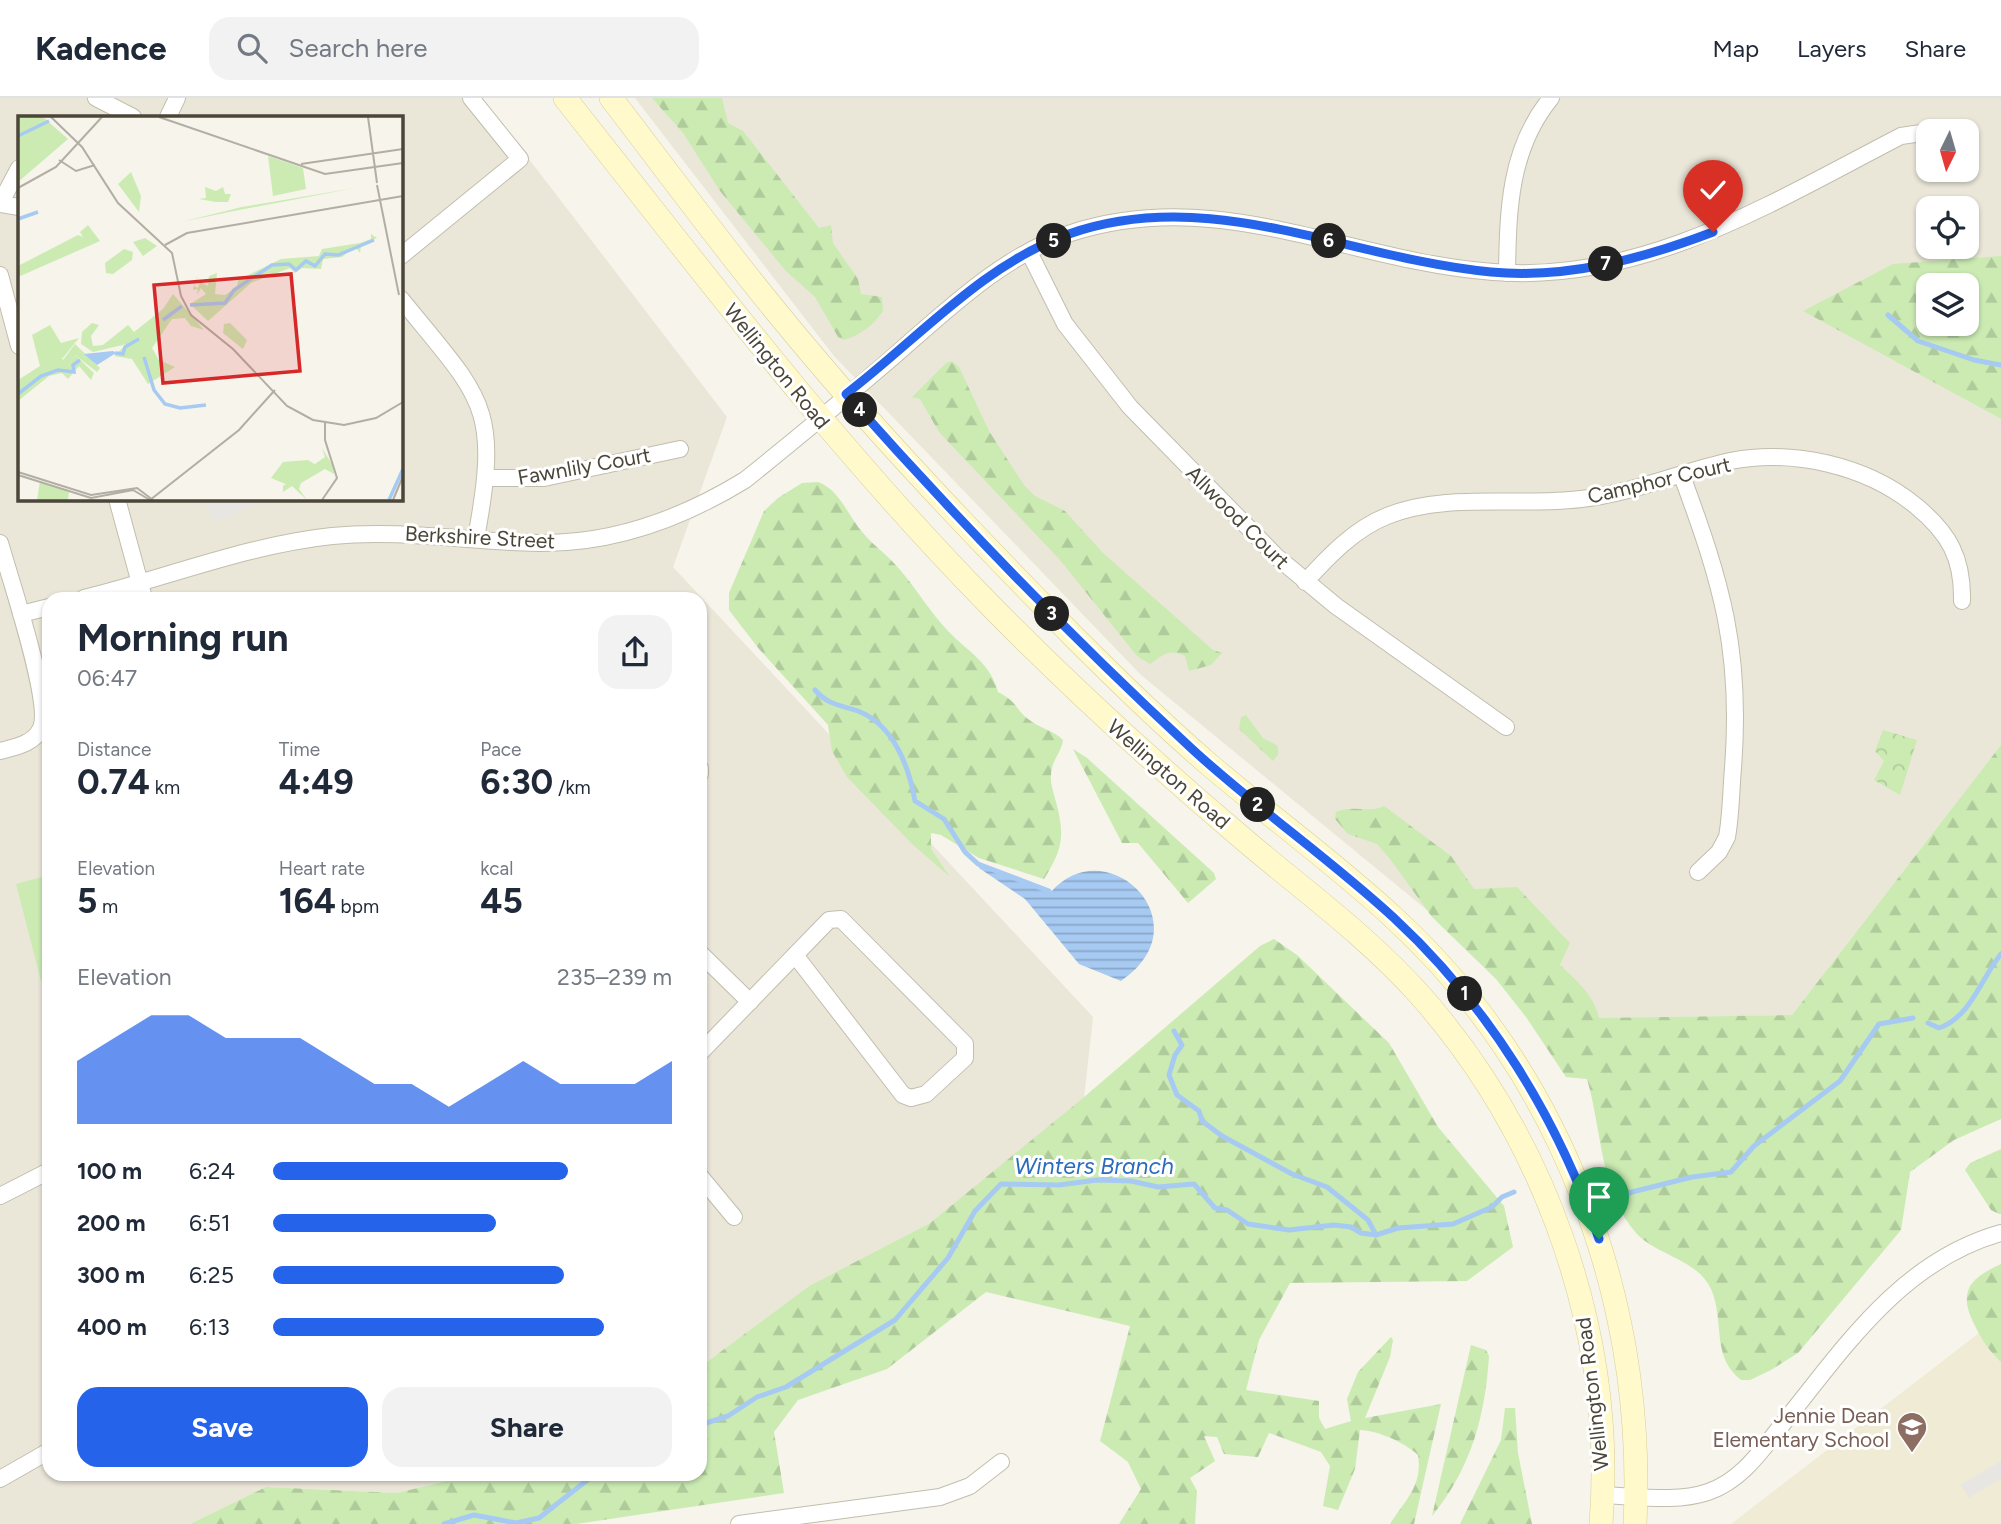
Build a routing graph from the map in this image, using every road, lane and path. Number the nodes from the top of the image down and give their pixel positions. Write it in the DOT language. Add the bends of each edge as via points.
graph roads {
  1 [pos="177,98"];
  2 [pos="471,98"];
  3 [pos="565,98"];
  4 [pos="611,98"];
  5 [pos="1547,99"];
  6 [pos="104,104"];
  7 [pos="131,116"];
  8 [pos="169,116"];
  9 [pos="1916,134"];
  10 [pos="18,170"];
  11 [pos="0,204"];
  12 [pos="18,206"];
  13 [pos="1029,252"];
  14 [pos="402,255"];
  15 [pos="1507,273"];
  16 [pos="0,275"];
  17 [pos="402,300"];
  18 [pos="18,342"];
  19 [pos="831,406"];
  20 [pos="680,449"];
  21 [pos="1682,476"];
  22 [pos="487,478"];
  23 [pos="117,500"];
  24 [pos="476,538"];
  25 [pos="0,543"];
  26 [pos="1305,582"];
  27 [pos="142,591"];
  28 [pos="1962,601"];
  29 [pos="42,609"];
  30 [pos="21,614"];
  31 [pos="42,708"];
  32 [pos="42,721"];
  33 [pos="1506,727"];
  34 [pos="0,751"];
  35 [pos="1698,872"];
  36 [pos="795,955"];
  37 [pos="707,960"];
  38 [pos="750,1002"];
  39 [pos="707,1047"];
  40 [pos="42,1178"];
  41 [pos="707,1184"];
  42 [pos="0,1196"];
  43 [pos="734,1217"];
  44 [pos="2001,1233"];
  45 [pos="42,1455"];
  46 [pos="1001,1462"];
  47 [pos="0,1479"];
  48 [pos="1602,1495"];
  49 [pos="1636,1496"];
  50 [pos="739,1524"];
  51 [pos="1601,1524"];
  52 [pos="1635,1524"];
  1 -- 8 [label="street"];
  2 -- 14 [label="street" via="520,159"];
  3 -- 19 [label="main road, Wellington Road"];
  4 -- 19 [label="main road, Wellington Road" via="782,319"];
  5 -- 15 [label="street" via="1516,166"];
  6 -- 7 [label="street"];
  9 -- 15 [label="street, Berkshire Street" via="1901,136 1723,226 1669,248 1588,268"];
  10 -- 11 [label="street"];
  11 -- 12 [label="street"];
  13 -- 15 [label="street, Berkshire Street" via="1068,234 1112,222 1192,216 1232,219 1449,267"];
  13 -- 19 [label="street, Berkshire Street" via="952,306"];
  13 -- 26 [label="street, Allwood Court" via="1065,324 1130,407"];
  16 -- 18 [label="street"];
  17 -- 22 [label="street" via="455,364 480,404 486,424"];
  19 -- 24 [label="street, Berkshire Street" via="745,480 712,501 645,527 576,541"];
  19 -- 48 [label="main road, Wellington Road" via="949,563 1063,680 1357,932 1415,990 1462,1047 1516,1131 1571,1264 1590,1344"];
  19 -- 49 [label="main road, Wellington Road" via="947,507 1110,673 1209,764 1394,918 1487,1021 1559,1142 1599,1239 1622,1333 1635,1443"];
  20 -- 22 [label="street, Fawnlily Court" via="544,478"];
  21 -- 26 [label="street, Camphor Court" via="1581,499 1449,504 1388,515 1348,540"];
  21 -- 28 [label="street, Camphor Court" via="1730,461 1790,458 1855,471 1882,483 1941,530 1959,558"];
  21 -- 35 [label="street" via="1721,590 1737,688 1729,827 1719,852"];
  22 -- 24 [label="street"];
  23 -- 27 [label="street"];
  24 -- 27 [label="street, Berkshire Street" via="386,533 316,538 257,549"];
  25 -- 30 [label="street"];
  26 -- 33 [label="street, Allwood Court"];
  29 -- 30 [label="street"];
  30 -- 31 [label="street"];
  32 -- 34 [label="street" via="34,737 23,745"];
  36 -- 36 [label="street" via="903,1095 920,1098 965,1058 965,1044 841,919 829,920"];
  36 -- 38 [label="street"];
  37 -- 38 [label="street"];
  38 -- 39 [label="street"];
  40 -- 42 [label="street"];
  41 -- 43 [label="street"];
  44 -- 49 [label="street" via="1948,1254 1882,1304 1737,1476 1698,1494"];
  45 -- 47 [label="street"];
  46 -- 50 [label="street" via="970,1486 940,1497"];
  48 -- 49 [label="street"];
  48 -- 51 [label="main road, Wellington Road"];
  49 -- 52 [label="main road, Wellington Road"];
}
